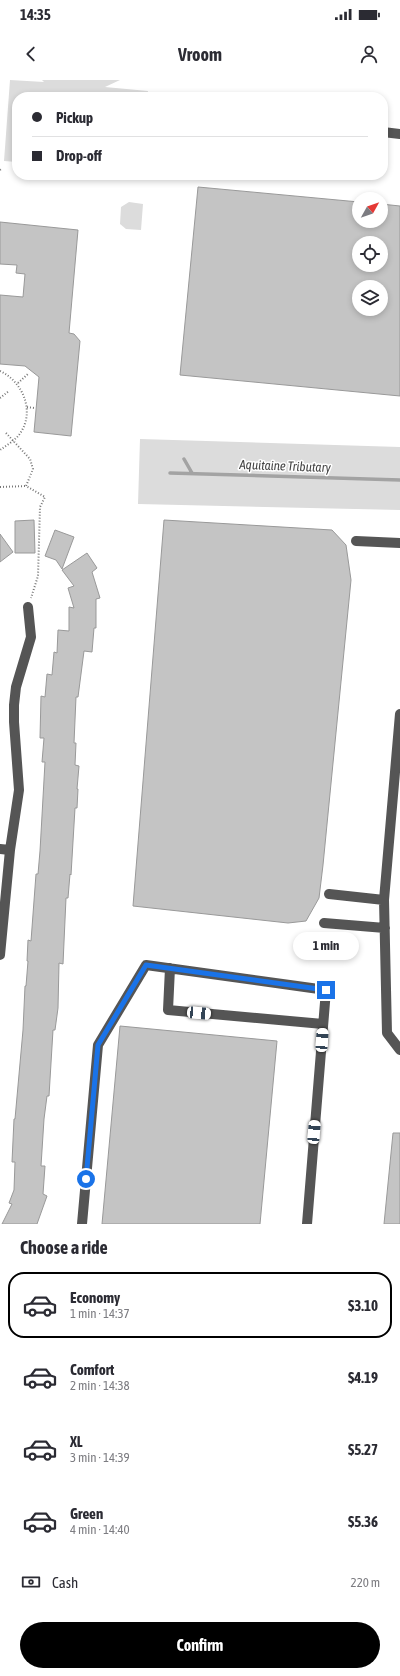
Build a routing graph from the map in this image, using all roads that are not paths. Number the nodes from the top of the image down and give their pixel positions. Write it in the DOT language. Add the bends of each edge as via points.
graph roads {
  1 [pos="388,133"];
  2 [pos="400,134"];
  3 [pos="356,541"];
  4 [pos="400,543"];
  5 [pos="28,607"];
  6 [pos="400,714"];
  7 [pos="5,849"];
  8 [pos="329,894"];
  9 [pos="384,900"];
  10 [pos="324,923"];
  11 [pos="385,928"];
  12 [pos="0,955"];
  13 [pos="170,968"];
  14 [pos="323,1024"];
  15 [pos="400,1050"];
  16 [pos="82,1224"];
  17 [pos="306,1224"];
  1 -- 2 [label="street"];
  3 -- 4 [label="street"];
  5 -- 7 [label="street" via="30,637 16,687 14,705 19,790"];
  6 -- 9 [label="street"];
  7 -- 12 [label="street"];
  8 -- 9 [label="street"];
  9 -- 11 [label="street"];
  10 -- 11 [label="street"];
  11 -- 15 [label="street" via="388,1033"];
  13 -- 14 [label="street" via="326,990"];
  13 -- 14 [label="street" via="168,1010"];
  13 -- 16 [label="street" via="146,965 98,1045"];
  14 -- 17 [label="street"];
}
